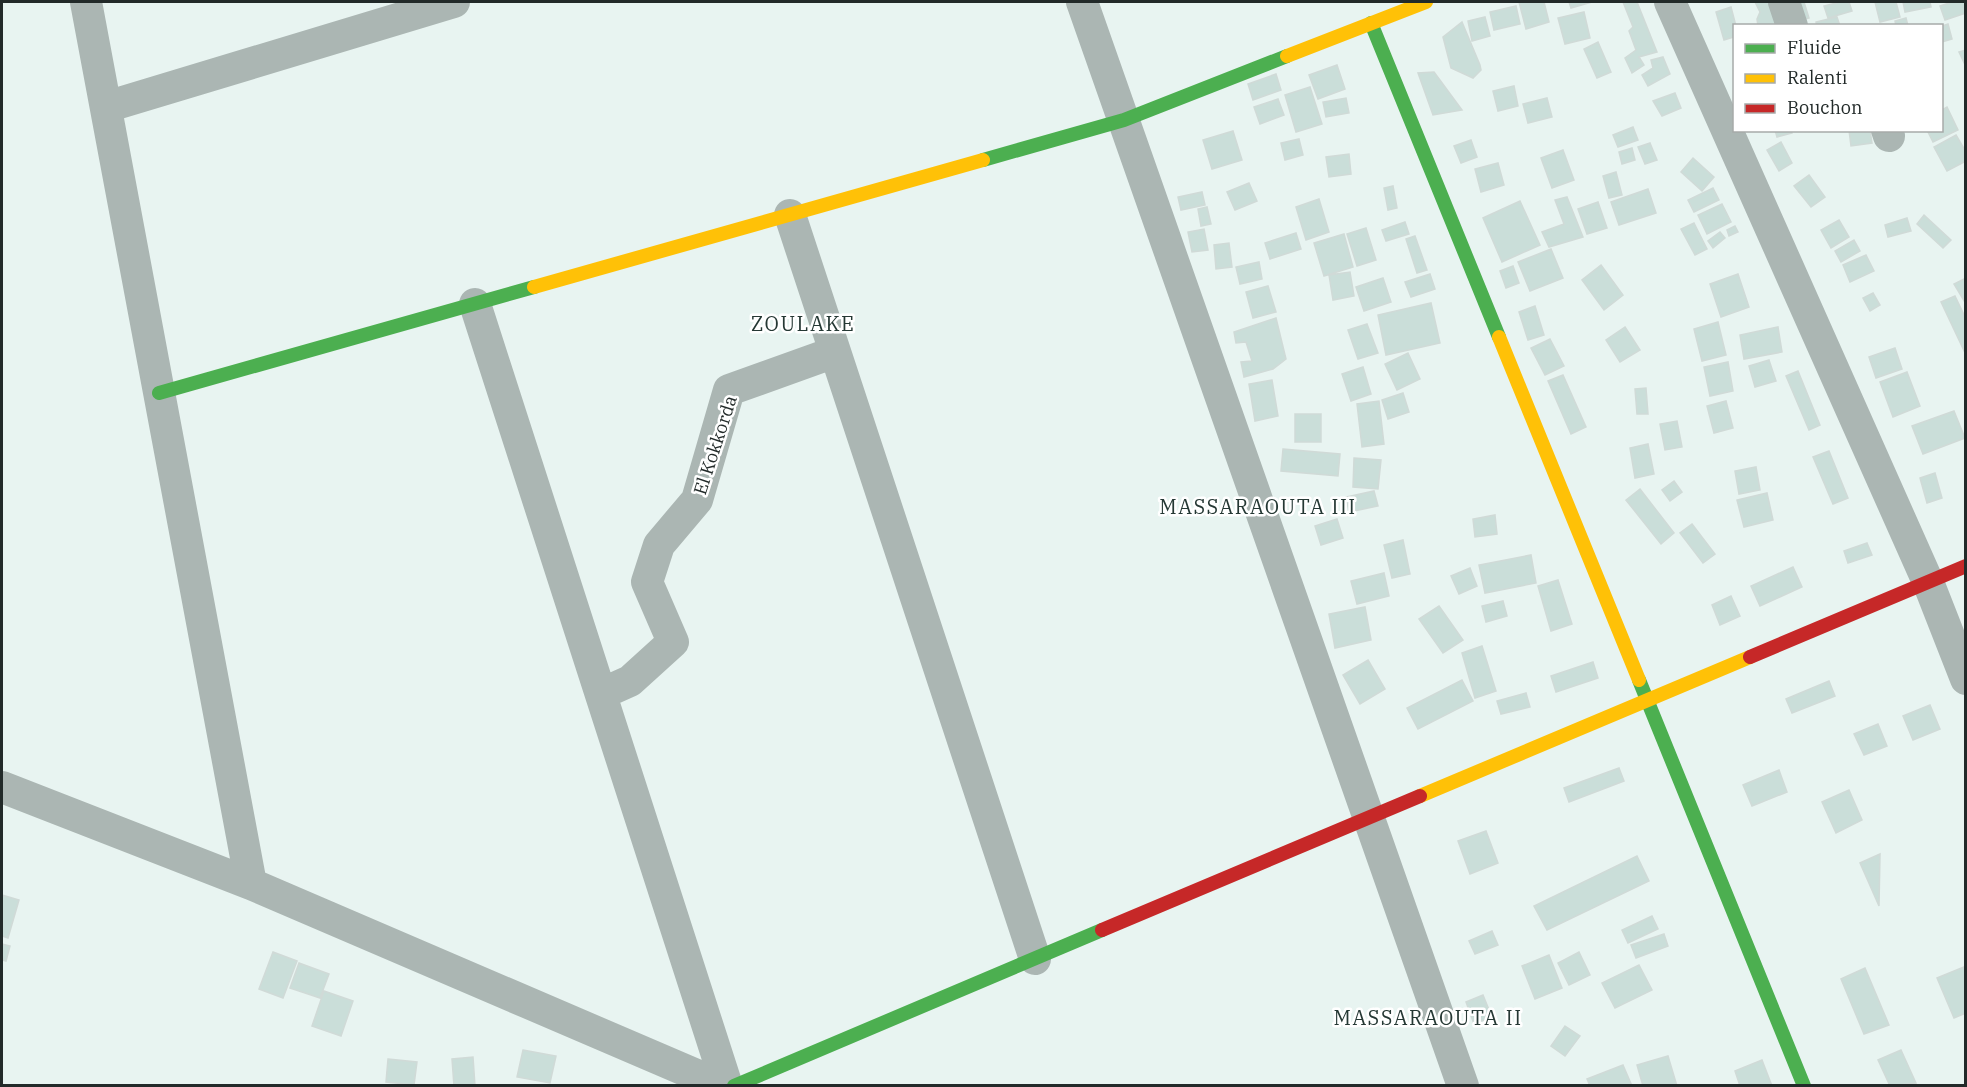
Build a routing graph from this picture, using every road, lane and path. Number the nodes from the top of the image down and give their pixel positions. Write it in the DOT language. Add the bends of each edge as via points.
graph roads {
  1 [pos="86,2"];
  2 [pos="454,2"];
  3 [pos="1082,2"];
  4 [pos="1426,2"];
  5 [pos="1670,2"];
  6 [pos="1784,2"];
  7 [pos="1371,23"];
  8 [pos="1791,24"];
  9 [pos="106,107"];
  10 [pos="1124,120"];
  11 [pos="790,215"];
  12 [pos="475,304"];
  13 [pos="835,352"];
  14 [pos="159,393"];
  15 [pos="1965,566"];
  16 [pos="1928,582"];
  17 [pos="1965,679"];
  18 [pos="601,694"];
  19 [pos="1647,700"];
  20 [pos="2,787"];
  21 [pos="1369,818"];
  22 [pos="251,884"];
  23 [pos="1035,959"];
  24 [pos="722,1086"];
  25 [pos="727,1086"];
  26 [pos="734,1086"];
  27 [pos="1463,1086"];
  28 [pos="1804,1086"];
  1 -- 9 [label="street"];
  2 -- 9 [label="street"];
  3 -- 10 [label="street"];
  4 -- 7 [label="street"];
  5 -- 16 [label="street"];
  6 -- 8 [label="street"];
  7 -- 10 [label="street"];
  7 -- 19 [label="street"];
  9 -- 14 [label="street"];
  10 -- 11 [label="street"];
  10 -- 21 [label="street"];
  11 -- 12 [label="street"];
  11 -- 13 [label="street"];
  12 -- 14 [label="street"];
  12 -- 18 [label="street"];
  13 -- 18 [label="street, El Kokkorda" via="729,390 697,500 659,545 646,582 673,642 630,681"];
  13 -- 23 [label="street"];
  14 -- 22 [label="street"];
  15 -- 16 [label="street"];
  16 -- 17 [label="street"];
  16 -- 19 [label="street"];
  18 -- 25 [label="street"];
  19 -- 21 [label="street"];
  19 -- 28 [label="street"];
  20 -- 22 [label="street"];
  21 -- 23 [label="street"];
  21 -- 27 [label="street"];
  22 -- 24 [label="street"];
  23 -- 26 [label="street"];
}
